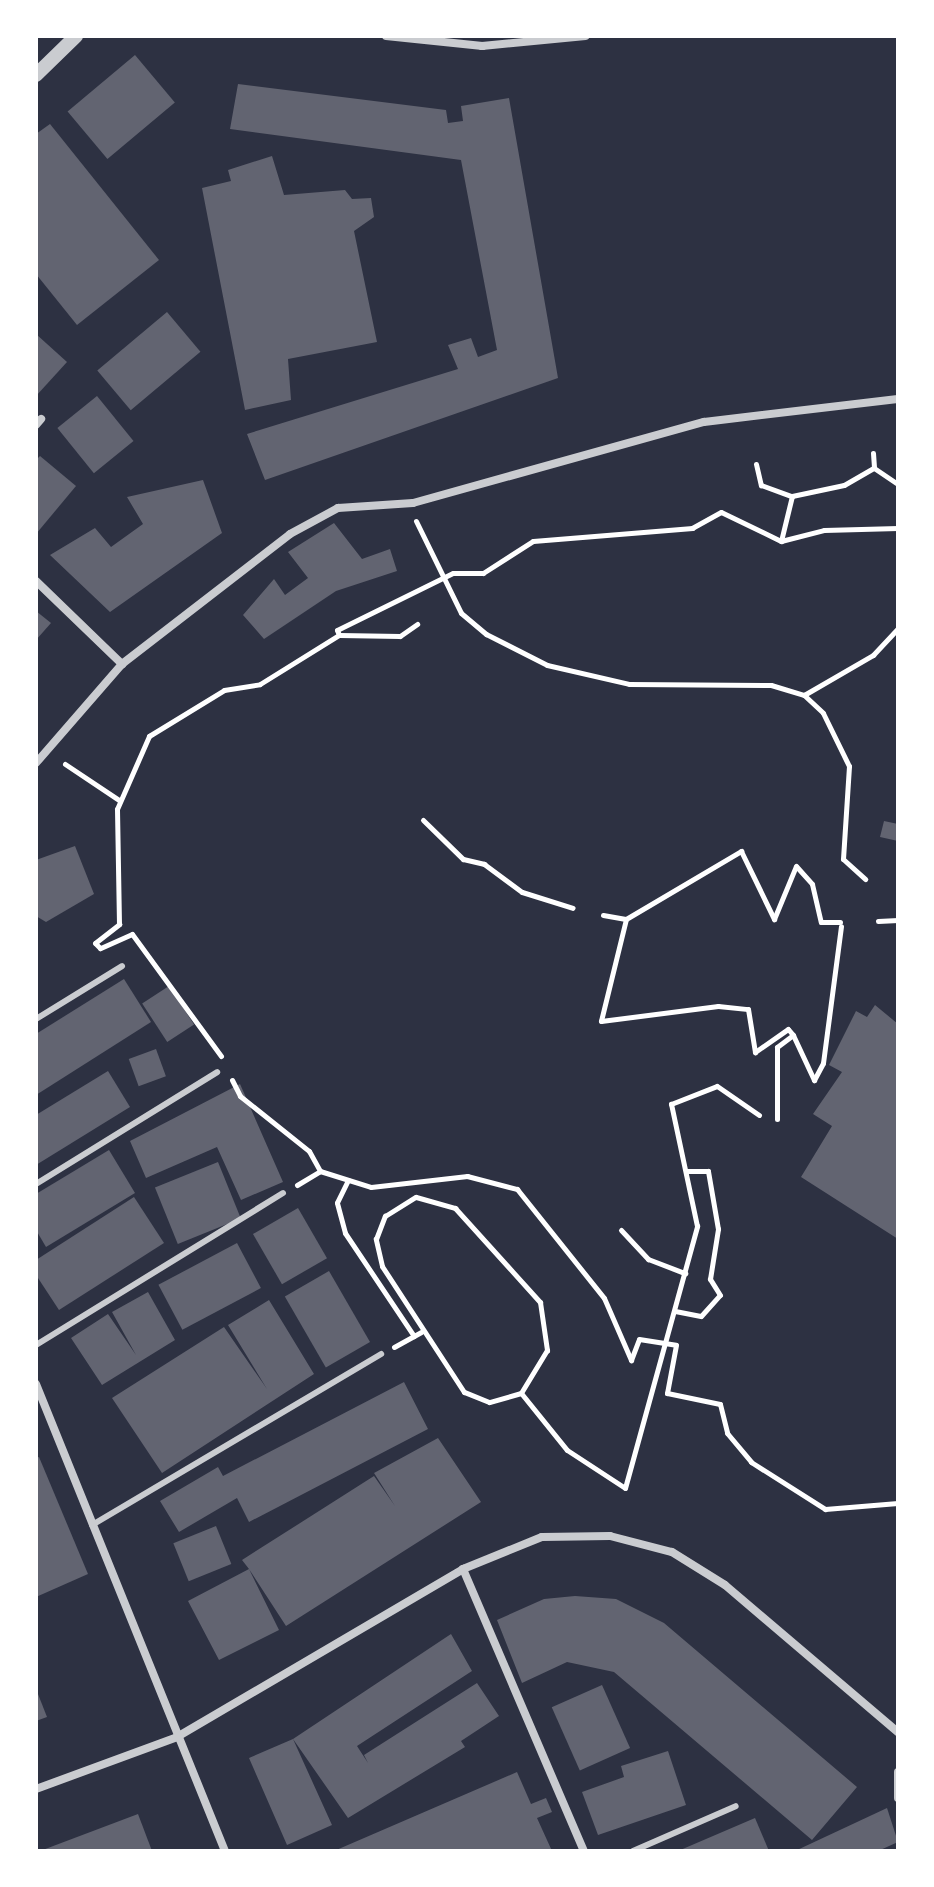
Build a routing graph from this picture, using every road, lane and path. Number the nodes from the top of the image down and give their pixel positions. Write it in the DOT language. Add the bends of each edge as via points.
graph roads {
  1 [pos="76,36"];
  2 [pos="386,36"];
  3 [pos="586,36"];
  4 [pos="36,75"];
  5 [pos="898,399"];
  6 [pos="873,453"];
  7 [pos="756,464"];
  8 [pos="874,468"];
  9 [pos="898,484"];
  10 [pos="792,496"];
  11 [pos="898,528"];
  12 [pos="418,532"];
  13 [pos="781,541"];
  14 [pos="442,578"];
  15 [pos="36,581"];
  16 [pos="417,624"];
  17 [pos="898,628"];
  18 [pos="339,635"];
  19 [pos="122,664"];
  20 [pos="804,695"];
  21 [pos="36,763"];
  22 [pos="65,764"];
  23 [pos="119,800"];
  24 [pos="423,820"];
  25 [pos="865,879"];
  26 [pos="573,908"];
  27 [pos="603,915"];
  28 [pos="626,919"];
  29 [pos="898,920"];
  30 [pos="878,921"];
  31 [pos="122,966"];
  32 [pos="36,1019"];
  33 [pos="793,1035"];
  34 [pos="220,1053"];
  35 [pos="217,1072"];
  36 [pos="233,1082"];
  37 [pos="759,1115"];
  38 [pos="777,1119"];
  39 [pos="320,1171"];
  40 [pos="686,1171"];
  41 [pos="348,1180"];
  42 [pos="36,1184"];
  43 [pos="291,1188"];
  44 [pos="283,1193"];
  45 [pos="621,1230"];
  46 [pos="685,1273"];
  47 [pos="675,1311"];
  48 [pos="421,1332"];
  49 [pos="414,1336"];
  50 [pos="667,1344"];
  51 [pos="36,1345"];
  52 [pos="384,1352"];
  53 [pos="36,1384"];
  54 [pos="521,1393"];
  55 [pos="898,1503"];
  56 [pos="92,1525"];
  57 [pos="463,1569"];
  58 [pos="898,1732"];
  59 [pos="177,1737"];
  60 [pos="898,1772"];
  61 [pos="36,1789"];
  62 [pos="898,1798"];
  63 [pos="736,1806"];
  64 [pos="225,1851"];
  65 [pos="584,1851"];
  66 [pos="633,1851"];
  1 -- 4 [label="street"];
  2 -- 3 [label="street" via="482,46"];
  5 -- 19 [label="street" via="704,422 428,500 338,508 290,534"];
  6 -- 8 [label="path"];
  7 -- 10 [label="path" via="761,485"];
  8 -- 9 [label="path"];
  8 -- 10 [label="path" via="844,485"];
  10 -- 13 [label="path"];
  11 -- 13 [label="path" via="824,530"];
  12 -- 14 [label="path"];
  13 -- 14 [label="path" via="721,512 692,528 533,541 483,573"];
  14 -- 18 [label="path" via="337,630"];
  14 -- 20 [label="path" via="461,613 486,634 547,665 629,684 771,685"];
  15 -- 19 [label="street"];
  16 -- 18 [label="path" via="400,636"];
  17 -- 20 [label="path" via="873,655"];
  18 -- 23 [label="path" via="260,684 224,690 149,736"];
  19 -- 21 [label="street"];
  20 -- 25 [label="path" via="823,713 849,766 843,859"];
  22 -- 23 [label="path"];
  23 -- 34 [label="path" via="119,924 95,943 100,948 132,934"];
  24 -- 26 [label="path" via="463,859 484,864 522,892"];
  27 -- 28 [label="path"];
  28 -- 33 [label="path" via="601,1021 718,1006 748,1009 755,1052 788,1029"];
  28 -- 33 [label="path" via="741,851 774,919 796,866 812,884 821,922 840,924 828,1039 814,1080"];
  29 -- 30 [label="path"];
  31 -- 32 [label="lane"];
  33 -- 38 [label="path" via="777,1047"];
  35 -- 42 [label="lane"];
  36 -- 39 [label="path" via="240,1096 309,1151"];
  37 -- 40 [label="path" via="717,1086 671,1104"];
  39 -- 41 [label="path"];
  39 -- 43 [label="path"];
  40 -- 46 [label="path" via="697,1226"];
  40 -- 47 [label="path" via="708,1171 718,1229 710,1279 720,1295 701,1316"];
  41 -- 49 [label="path" via="337,1203 345,1233"];
  41 -- 50 [label="path" via="371,1187 467,1176 517,1189 604,1298 631,1360 639,1339"];
  44 -- 51 [label="lane"];
  45 -- 46 [label="path" via="648,1259"];
  46 -- 47 [label="path"];
  47 -- 50 [label="path"];
  48 -- 49 [label="path"];
  48 -- 54 [label="path" via="464,1392 489,1402"];
  48 -- 54 [label="path" via="382,1266 376,1239 397,1205 435,1198 465,1217 540,1302 547,1350"];
  49 -- 52 [label="path"];
  50 -- 54 [label="path" via="625,1488 567,1450"];
  50 -- 55 [label="path" via="676,1345 667,1393 720,1404 727,1433 751,1462 805,1503 857,1510"];
  52 -- 56 [label="lane"];
  53 -- 56 [label="street"];
  56 -- 59 [label="street"];
  57 -- 58 [label="street" via="542,1537 610,1536 672,1552 725,1585"];
  57 -- 59 [label="street"];
  57 -- 65 [label="street"];
  59 -- 61 [label="street"];
  59 -- 64 [label="street"];
  60 -- 62 [label="street"];
  63 -- 66 [label="lane"];
}
